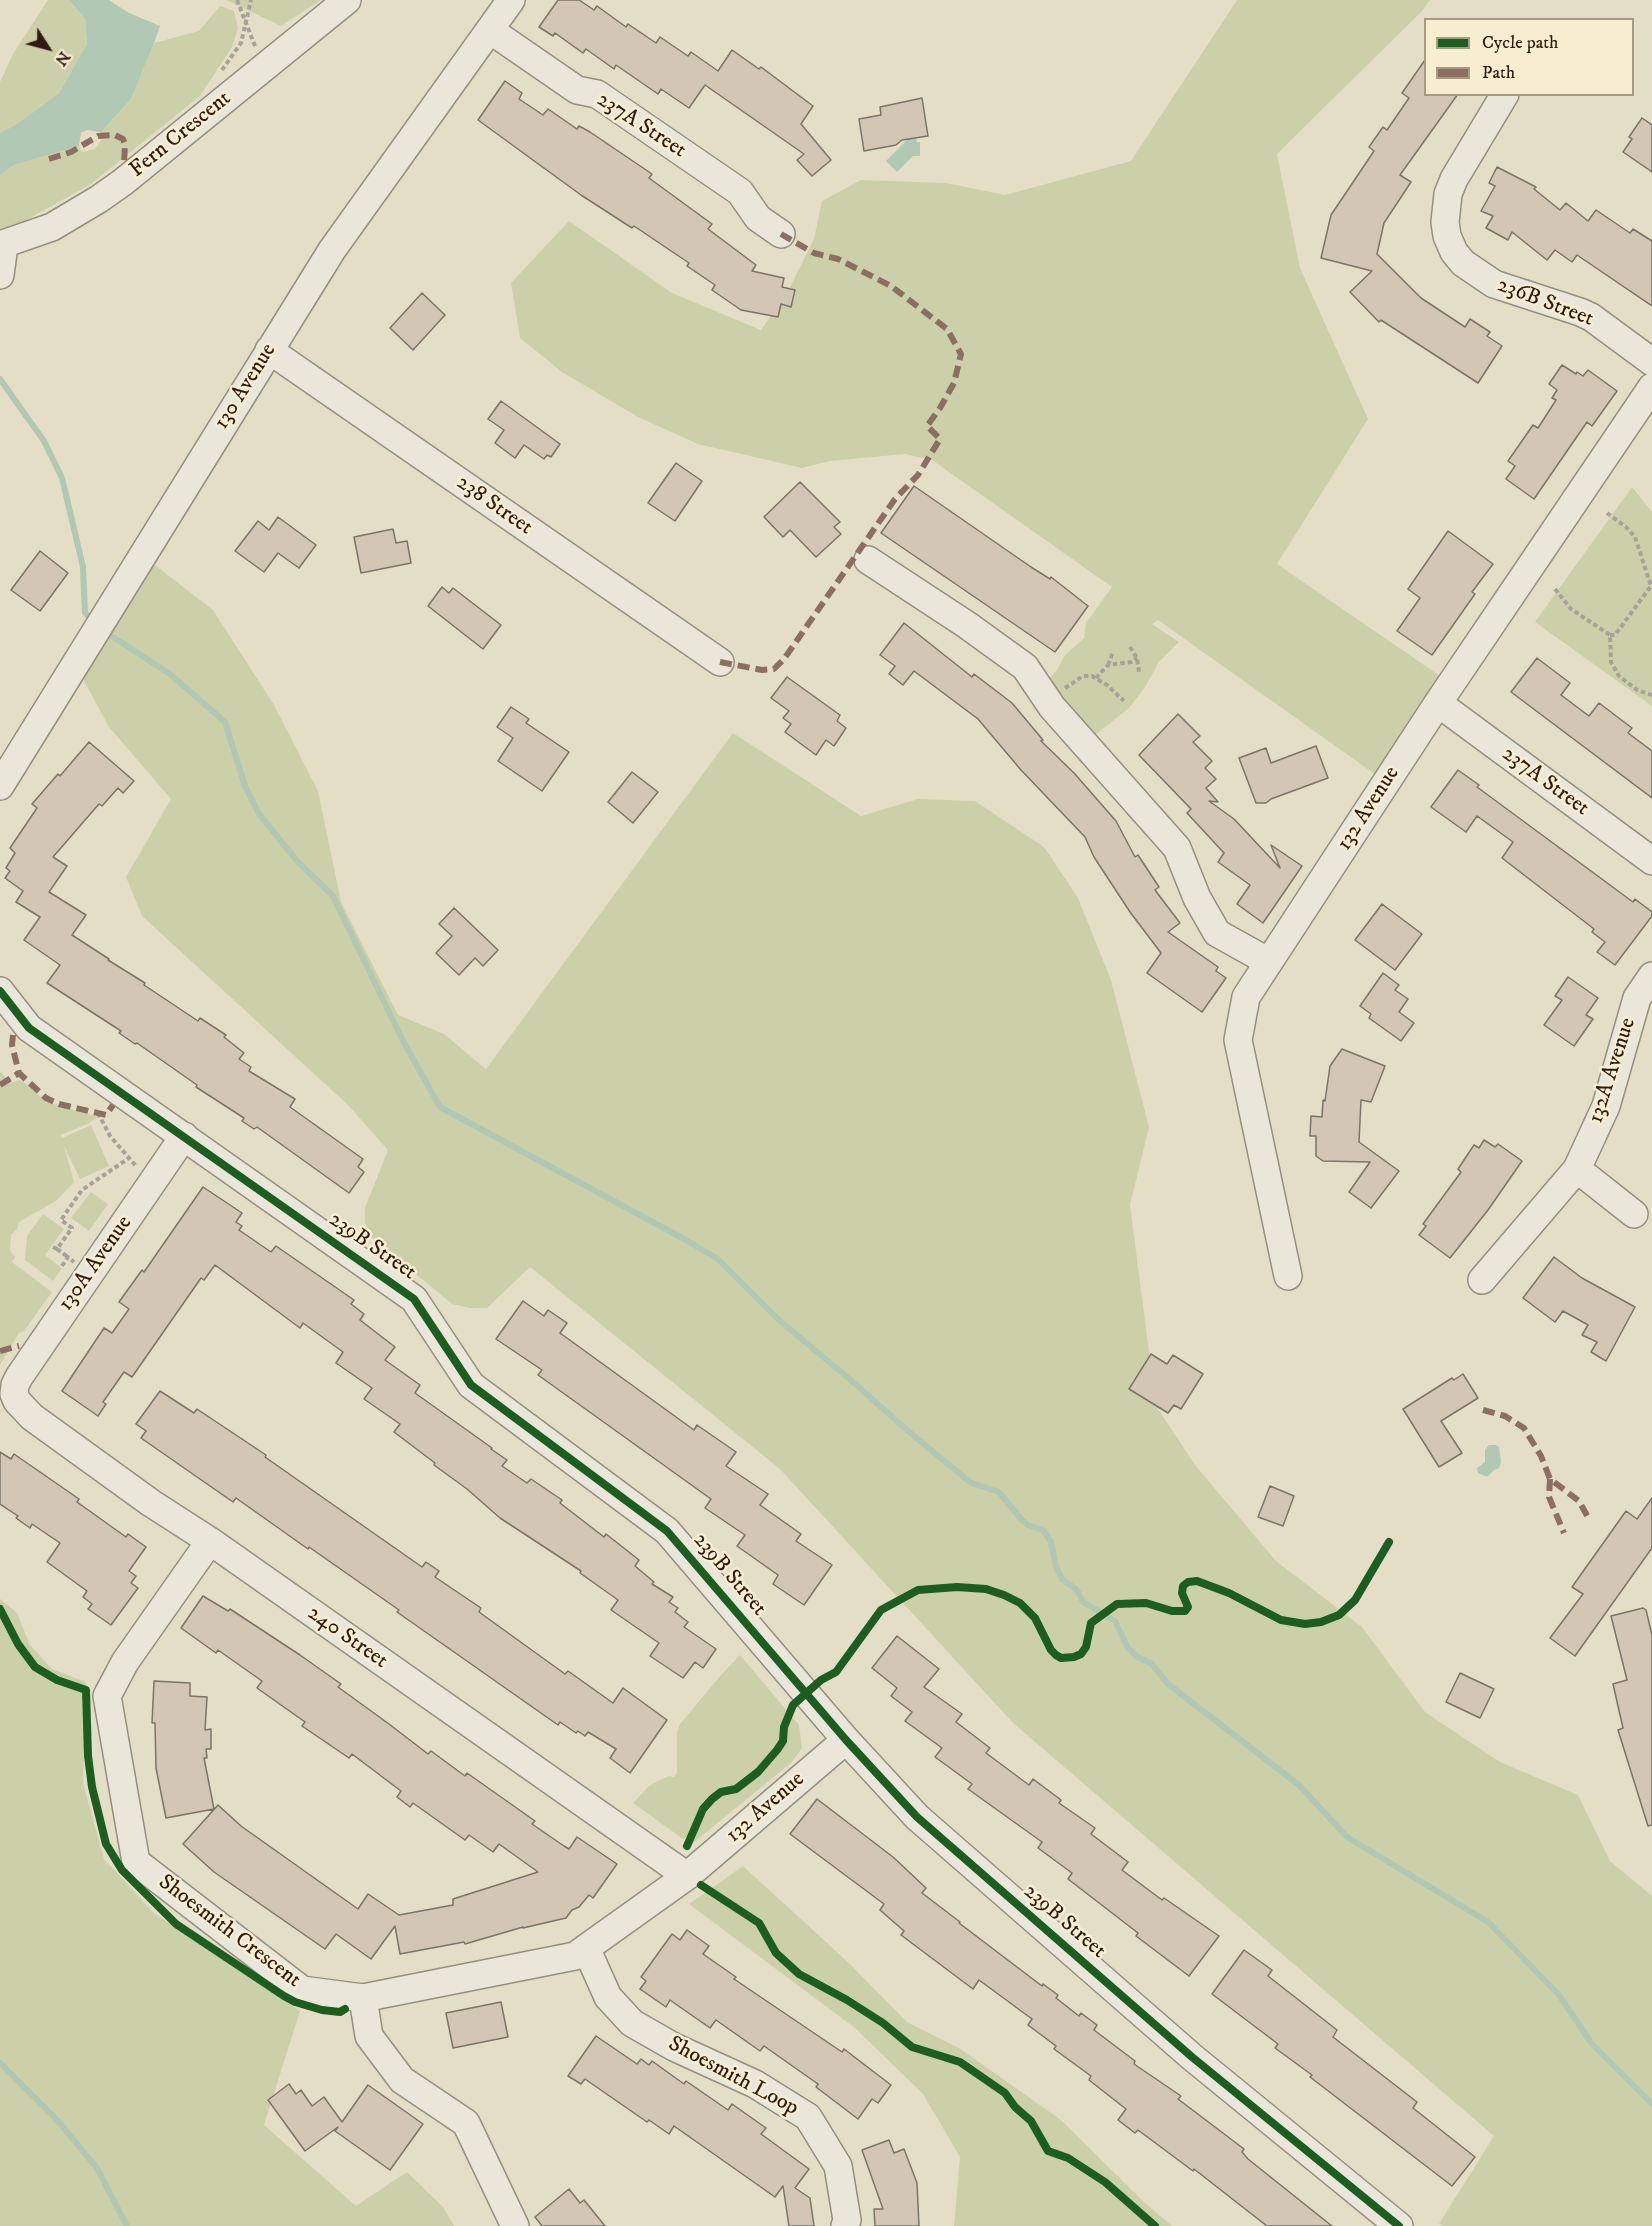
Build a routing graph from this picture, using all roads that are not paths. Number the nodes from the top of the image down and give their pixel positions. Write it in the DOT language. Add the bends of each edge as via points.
graph roads {
  1 [pos="347,0"];
  2 [pos="511,0"];
  3 [pos="490,30"];
  4 [pos="1504,96"];
  5 [pos="781,234"];
  6 [pos="2,245"];
  7 [pos="0,275"];
  8 [pos="268,350"];
  9 [pos="1652,362"];
  10 [pos="1652,387"];
  11 [pos="868,560"];
  12 [pos="720,662"];
  13 [pos="1438,703"];
  14 [pos="0,786"];
  15 [pos="1652,861"];
  16 [pos="1269,962"];
  17 [pos="1652,976"];
  18 [pos="0,991"];
  19 [pos="184,1136"];
  20 [pos="1577,1169"];
  21 [pos="1634,1214"];
  22 [pos="1288,1276"];
  23 [pos="1482,1280"];
  24 [pos="14,1394"];
  25 [pos="210,1541"];
  26 [pos="846,1740"];
  27 [pos="687,1876"];
  28 [pos="586,1948"];
  29 [pos="363,1998"];
  30 [pos="515,2226"];
  31 [pos="845,2226"];
  32 [pos="1399,2226"];
  1 -- 6 [label="street, Fern Crescent" via="123,182 52,226"];
  2 -- 3 [label="street, 130 Avenue"];
  3 -- 5 [label="street, 237A Street" via="577,90 597,94 740,192 758,218"];
  3 -- 8 [label="street, 130 Avenue" via="332,250"];
  4 -- 9 [label="street, 236B Street" via="1454,179 1445,208 1447,236 1454,252 1494,284 1591,317"];
  6 -- 7 [label="street"];
  8 -- 12 [label="street, 238 Street"];
  8 -- 14 [label="street, 130 Avenue"];
  10 -- 13 [label="street, 132 Avenue"];
  11 -- 16 [label="street" via="1025,667 1047,701 1177,848 1197,898 1217,933"];
  13 -- 15 [label="street, 237A Street"];
  13 -- 16 [label="street, 132 Avenue"];
  16 -- 22 [label="street, 132 Avenue" via="1246,997 1238,1040"];
  17 -- 20 [label="street, 132A Avenue" via="1636,998 1606,1106"];
  18 -- 19 [label="street, 239B Street" via="29,1028"];
  19 -- 24 [label="street, 130A Avenue" via="23,1370"];
  19 -- 26 [label="street, 239B Street" via="414,1299 471,1385 668,1531"];
  20 -- 21 [label="street"];
  20 -- 23 [label="street, 132A Avenue"];
  24 -- 25 [label="street, 240 Street" via="21,1408 32,1417"];
  25 -- 27 [label="street, 240 Street"];
  25 -- 29 [label="street, Shoesmith Crescent" via="125,1662 108,1696 136,1863 302,1990"];
  26 -- 27 [label="street, 132 Avenue"];
  26 -- 32 [label="street, 239B Street" via="917,1817 1192,2057"];
  27 -- 28 [label="street, Shoesmith Crescent"];
  28 -- 29 [label="street, Shoesmith Crescent" via="576,1956"];
  28 -- 31 [label="street, Shoesmith Loop" via="608,1997 632,2023 755,2084 808,2117 838,2166"];
  29 -- 30 [label="street" via="369,2037 402,2080 465,2123"];
}
